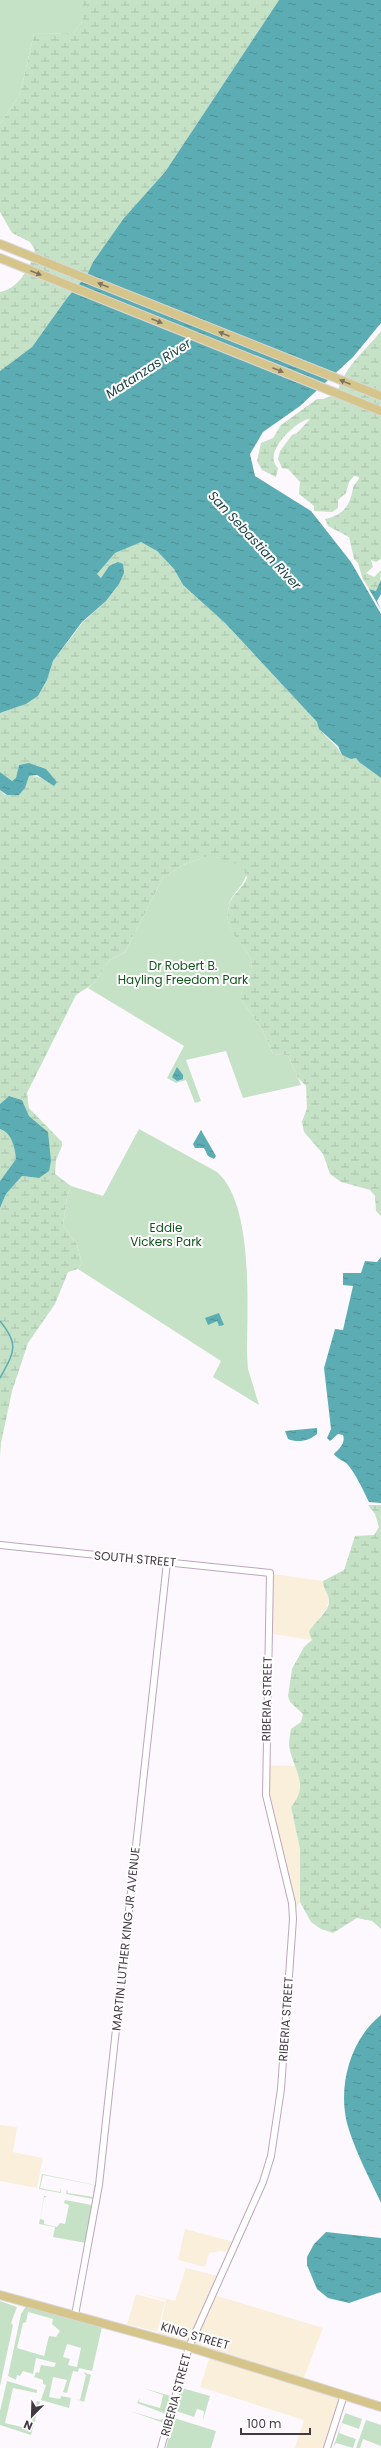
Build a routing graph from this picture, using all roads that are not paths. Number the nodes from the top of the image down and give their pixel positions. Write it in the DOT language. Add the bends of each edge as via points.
graph roads {
  1 [pos="0,244"];
  2 [pos="0,258"];
  3 [pos="381,396"];
  4 [pos="381,411"];
  5 [pos="0,1545"];
  6 [pos="167,1562"];
  7 [pos="270,1572"];
  8 [pos="0,2295"];
  9 [pos="75,2315"];
  10 [pos="189,2346"];
  11 [pos="344,2395"];
  12 [pos="381,2407"];
  13 [pos="162,2448"];
  14 [pos="327,2448"];
  3 -- 1 [label="main road, one-way"];
  2 -- 4 [label="main road, one-way"];
  5 -- 6 [label="street, SOUTH STREET"];
  6 -- 7 [label="street, SOUTH STREET"];
  6 -- 9 [label="street, MARTIN LUTHER KING JR AVENUE" via="99,2185"];
  7 -- 10 [label="street, RIBERIA STREET" via="266,1795 293,1909 281,2089 271,2156 263,2182"];
  8 -- 9 [label="main road, KING STREET"];
  9 -- 10 [label="main road, KING STREET"];
  10 -- 11 [label="main road, KING STREET"];
  10 -- 13 [label="street, RIBERIA STREET"];
  11 -- 12 [label="main road, KING STREET"];
  11 -- 14 [label="street"];
}
